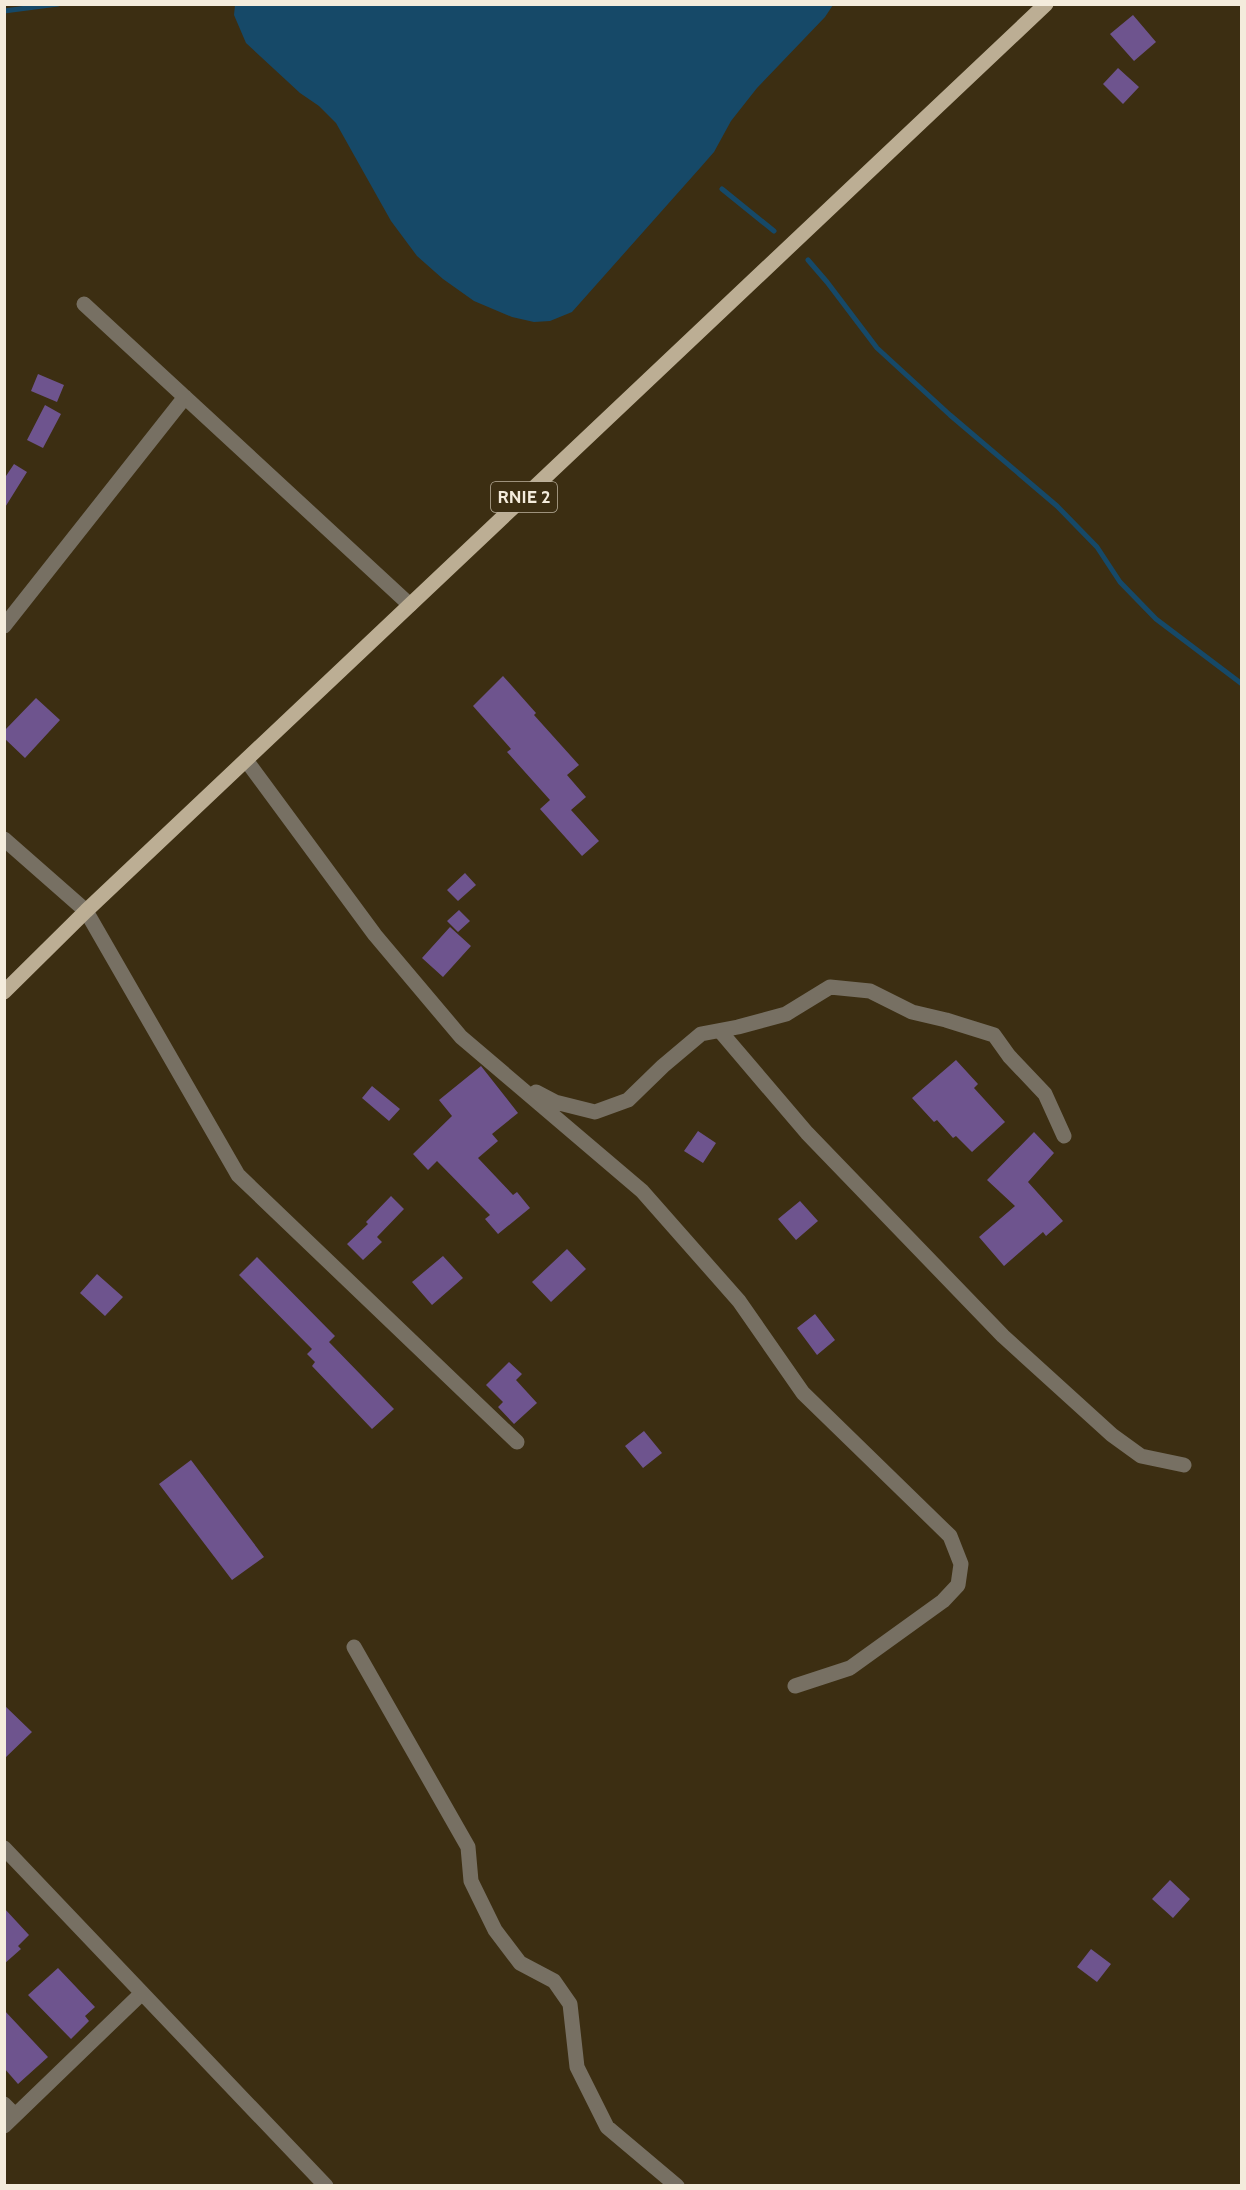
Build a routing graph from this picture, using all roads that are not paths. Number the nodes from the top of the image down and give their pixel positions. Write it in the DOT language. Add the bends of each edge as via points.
graph roads {
  1 [pos="1046,4"];
  2 [pos="84,304"];
  3 [pos="185,397"];
  4 [pos="410,604"];
  5 [pos="4,626"];
  6 [pos="246,760"];
  7 [pos="4,839"];
  8 [pos="86,911"];
  9 [pos="4,992"];
  10 [pos="720,1031"];
  11 [pos="517,1083"];
  12 [pos="1064,1136"];
  13 [pos="517,1442"];
  14 [pos="1184,1465"];
  15 [pos="354,1647"];
  16 [pos="795,1686"];
  17 [pos="4,1848"];
  18 [pos="142,1993"];
  19 [pos="8,2115"];
  20 [pos="326,2186"];
  21 [pos="677,2186"];
  1 -- 4 [label="main road, RNIE 2"];
  2 -- 3 [label="street"];
  3 -- 4 [label="street"];
  3 -- 5 [label="street"];
  4 -- 6 [label="main road, RNIE 2"];
  6 -- 8 [label="main road, RNIE 2"];
  6 -- 11 [label="street" via="375,935 461,1037"];
  7 -- 8 [label="street"];
  8 -- 9 [label="main road, RNIE 2"];
  8 -- 13 [label="street" via="238,1175"];
  10 -- 11 [label="street" via="701,1035 628,1100 595,1112 555,1102"];
  10 -- 12 [label="street" via="786,1014 830,987 870,991 912,1012 994,1035 1008,1056 1045,1094"];
  10 -- 14 [label="street" via="807,1133 1003,1335 1112,1435 1141,1456"];
  11 -- 16 [label="street" via="642,1191 739,1301 803,1392 950,1536 961,1564 958,1585 943,1601 850,1668"];
  15 -- 21 [label="street" via="468,1847 471,1881 495,1930 520,1963 555,1981 570,2004 577,2067 607,2127"];
  17 -- 18 [label="street"];
  18 -- 19 [label="street"];
  18 -- 20 [label="street"];
}
